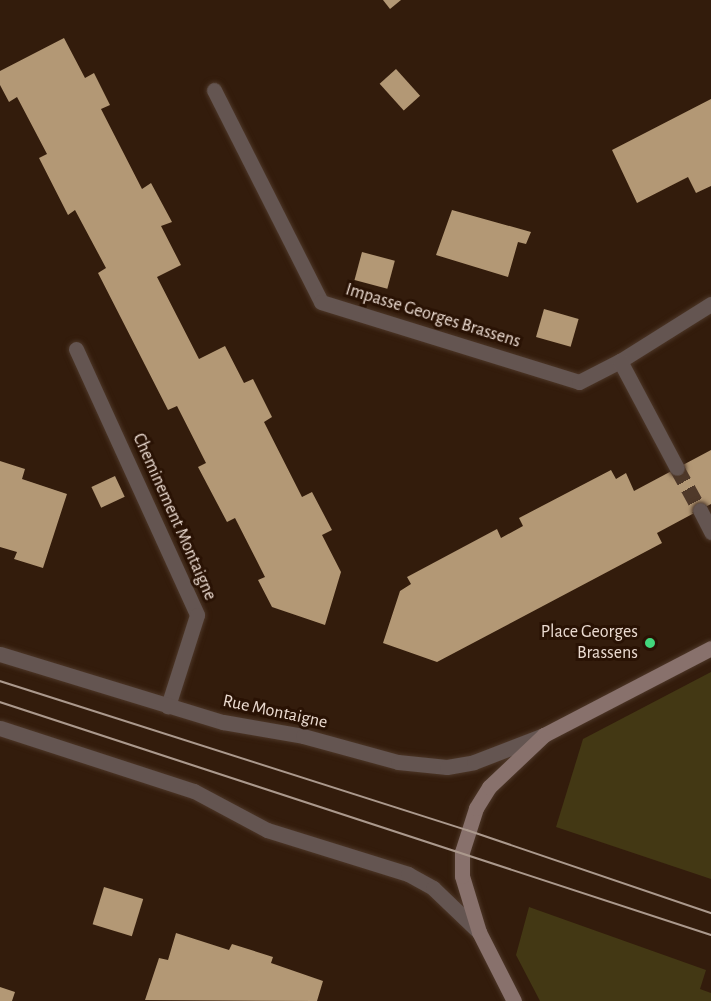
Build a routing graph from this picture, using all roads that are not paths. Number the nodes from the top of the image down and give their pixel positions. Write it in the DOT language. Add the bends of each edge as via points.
graph roads {
  1 [pos="214,90"];
  2 [pos="711,304"];
  3 [pos="76,349"];
  4 [pos="620,361"];
  5 [pos="677,468"];
  6 [pos="700,510"];
  7 [pos="711,532"];
  8 [pos="711,648"];
  9 [pos="0,654"];
  10 [pos="168,706"];
  11 [pos="0,728"];
  12 [pos="544,735"];
  13 [pos="479,932"];
  14 [pos="514,1001"];
  1 -- 4 [label="street, Impasse Georges Brassens" via="321,302 579,382"];
  2 -- 4 [label="street, Impasse Georges Brassens"];
  3 -- 10 [label="street, Cheminement Montaigne" via="197,615"];
  4 -- 5 [label="street"];
  6 -- 7 [label="street"];
  8 -- 12 [label="street"];
  9 -- 10 [label="street, Rue Montaigne"];
  10 -- 12 [label="street, Rue Montaigne" via="398,762 447,767"];
  11 -- 13 [label="street" via="194,790 267,830 408,874 433,888"];
  12 -- 13 [label="street" via="489,787 467,830 462,876"];
  13 -- 14 [label="street"];
}
